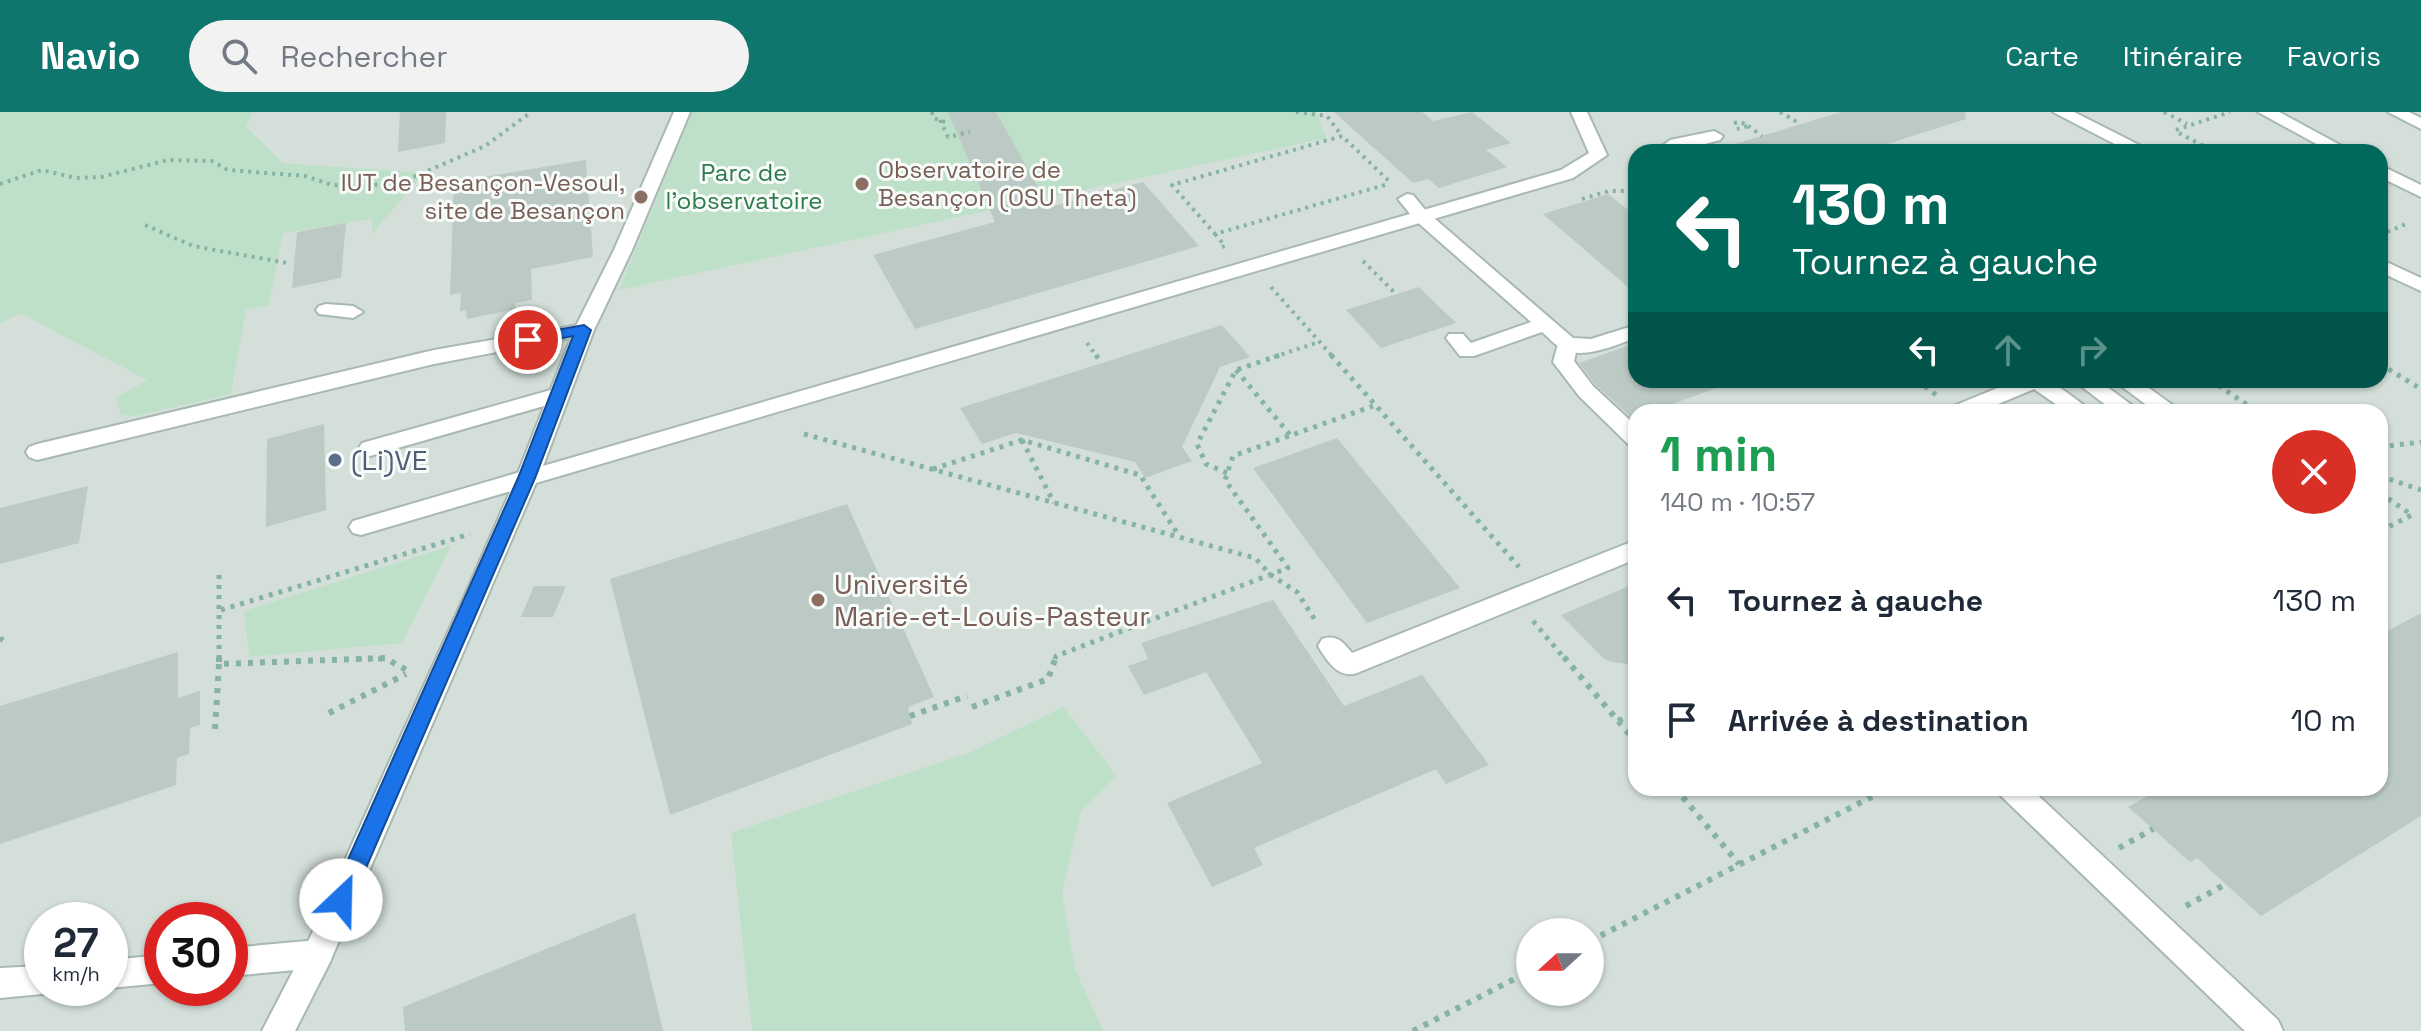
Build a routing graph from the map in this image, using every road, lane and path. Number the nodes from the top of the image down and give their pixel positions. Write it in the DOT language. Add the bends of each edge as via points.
graph roads {
  1 [pos="682,112"];
  2 [pos="932,112"];
  3 [pos="1296,112"];
  4 [pos="1579,112"];
  5 [pos="1780,112"];
  6 [pos="2061,112"];
  7 [pos="2164,112"];
  8 [pos="2230,112"];
  9 [pos="2266,112"];
  10 [pos="2396,112"];
  11 [pos="530,113"];
  12 [pos="1797,122"];
  13 [pos="2421,124"];
  14 [pos="2188,125"];
  15 [pos="1748,126"];
  16 [pos="970,132"];
  17 [pos="1342,136"];
  18 [pos="1714,136"];
  19 [pos="1762,136"];
  20 [pos="1676,144"];
  21 [pos="2127,144"];
  22 [pos="2201,144"];
  23 [pos="2328,144"];
  24 [pos="2388,174"];
  25 [pos="0,184"];
  26 [pos="2421,192"];
  27 [pos="1407,199"];
  28 [pos="1421,216"];
  29 [pos="2406,224"];
  30 [pos="145,225"];
  31 [pos="2388,232"];
  32 [pos="1363,260"];
  33 [pos="287,263"];
  34 [pos="2388,269"];
  35 [pos="2421,285"];
  36 [pos="1270,286"];
  37 [pos="1396,294"];
  38 [pos="326,310"];
  39 [pos="353,312"];
  40 [pos="1546,324"];
  41 [pos="584,330"];
  42 [pos="1628,334"];
  43 [pos="1456,338"];
  44 [pos="1319,342"];
  45 [pos="1087,343"];
  46 [pos="1568,344"];
  47 [pos="1101,363"];
  48 [pos="2388,369"];
  49 [pos="1236,370"];
  50 [pos="2017,388"];
  51 [pos="2048,388"];
  52 [pos="2095,388"];
  53 [pos="2135,388"];
  54 [pos="2222,388"];
  55 [pos="2421,389"];
  56 [pos="558,395"];
  57 [pos="1978,404"];
  58 [pos="2070,404"];
  59 [pos="2118,404"];
  60 [pos="2159,404"];
  61 [pos="2246,404"];
  62 [pos="1373,406"];
  63 [pos="1628,431"];
  64 [pos="804,434"];
  65 [pos="1290,435"];
  66 [pos="1022,440"];
  67 [pos="2421,442"];
  68 [pos="2388,446"];
  69 [pos="370,448"];
  70 [pos="37,452"];
  71 [pos="932,469"];
  72 [pos="1227,473"];
  73 [pos="527,478"];
  74 [pos="2388,479"];
  75 [pos="2421,490"];
  76 [pos="2388,498"];
  77 [pos="1054,503"];
  78 [pos="361,527"];
  79 [pos="2388,527"];
  80 [pos="471,534"];
  81 [pos="1180,537"];
  82 [pos="1628,552"];
  83 [pos="219,575"];
  84 [pos="1271,575"];
  85 [pos="1538,589"];
  86 [pos="1513,599"];
  87 [pos="1306,604"];
  88 [pos="221,610"];
  89 [pos="1331,646"];
  90 [pos="219,664"];
  91 [pos="967,696"];
  92 [pos="972,707"];
  93 [pos="329,713"];
  94 [pos="910,716"];
  95 [pos="1628,717"];
  96 [pos="1618,721"];
  97 [pos="215,729"];
  98 [pos="1628,733"];
  99 [pos="1682,796"];
  100 [pos="1874,796"];
  101 [pos="2019,796"];
  102 [pos="1739,864"];
  103 [pos="2226,884"];
  104 [pos="2154,924"];
  105 [pos="1604,934"];
  106 [pos="318,954"];
  107 [pos="248,960"];
  108 [pos="1516,978"];
  109 [pos="24,981"];
  110 [pos="0,983"];
  111 [pos="278,1031"];
  112 [pos="1413,1031"];
  113 [pos="2267,1031"];
  1 -- 41 [label="street"];
  2 -- 16 [label="path" via="933,118 943,121 948,137"];
  3 -- 17 [label="path" via="1327,116"];
  4 -- 28 [label="street" via="1598,155 1567,174"];
  5 -- 12 [label="path"];
  6 -- 21 [label="street"];
  7 -- 14 [label="path"];
  8 -- 14 [label="path"];
  9 -- 23 [label="street"];
  10 -- 13 [label="street"];
  11 -- 25 [label="path" via="485,146 404,181 332,185 305,176 228,170 212,161 168,160 101,177 42,170"];
  14 -- 22 [label="path" via="2177,131"];
  15 -- 19 [label="path"];
  17 -- 17 [label="path" via="1392,183 1215,234 1172,185"];
  18 -- 20 [label="street"];
  24 -- 26 [label="street"];
  27 -- 28 [label="street"];
  28 -- 40 [label="street"];
  28 -- 73 [label="street"];
  29 -- 31 [label="path"];
  30 -- 33 [label="path" via="193,246"];
  32 -- 37 [label="path"];
  34 -- 35 [label="street"];
  36 -- 44 [label="path"];
  38 -- 39 [label="street"];
  40 -- 43 [label="street" via="1467,351"];
  40 -- 46 [label="street"];
  41 -- 56 [label="street"];
  41 -- 70 [label="street" via="434,357"];
  42 -- 46 [label="street" via="1592,345"];
  44 -- 49 [label="path"];
  44 -- 62 [label="path"];
  45 -- 47 [label="path"];
  46 -- 63 [label="street" via="1563,362"];
  48 -- 55 [label="path"];
  49 -- 65 [label="path"];
  49 -- 72 [label="path" via="1197,444 1206,464"];
  50 -- 57 [label="street"];
  51 -- 58 [label="street"];
  52 -- 59 [label="street"];
  53 -- 60 [label="street"];
  54 -- 61 [label="path"];
  56 -- 69 [label="street"];
  56 -- 73 [label="street"];
  62 -- 65 [label="path"];
  62 -- 85 [label="path"];
  64 -- 71 [label="path"];
  65 -- 72 [label="path" via="1233,456"];
  66 -- 71 [label="path"];
  66 -- 77 [label="path"];
  66 -- 81 [label="path" via="1140,475"];
  67 -- 68 [label="path"];
  71 -- 77 [label="path"];
  72 -- 84 [label="path" via="1225,480 1288,568"];
  73 -- 78 [label="street"];
  73 -- 106 [label="street"];
  74 -- 75 [label="path"];
  76 -- 79 [label="path" via="2412,515"];
  77 -- 81 [label="path"];
  80 -- 88 [label="path"];
  81 -- 84 [label="path" via="1255,558"];
  82 -- 85 [label="street"];
  83 -- 88 [label="path"];
  84 -- 87 [label="path"];
  84 -- 92 [label="path" via="1056,656 1048,679"];
  85 -- 86 [label="street"];
  86 -- 89 [label="street" via="1348,666"];
  86 -- 96 [label="path"];
  88 -- 90 [label="path"];
  90 -- 93 [label="path" via="385,658 410,672"];
  90 -- 97 [label="path"];
  91 -- 94 [label="path"];
  95 -- 96 [label="path"];
  96 -- 98 [label="path"];
  99 -- 102 [label="path"];
  100 -- 102 [label="path"];
  101 -- 104 [label="street"];
  102 -- 105 [label="path"];
  103 -- 104 [label="path"];
  104 -- 113 [label="street"];
  106 -- 107 [label="street"];
  106 -- 111 [label="street"];
  108 -- 112 [label="path"];
  109 -- 110 [label="street"];
}
